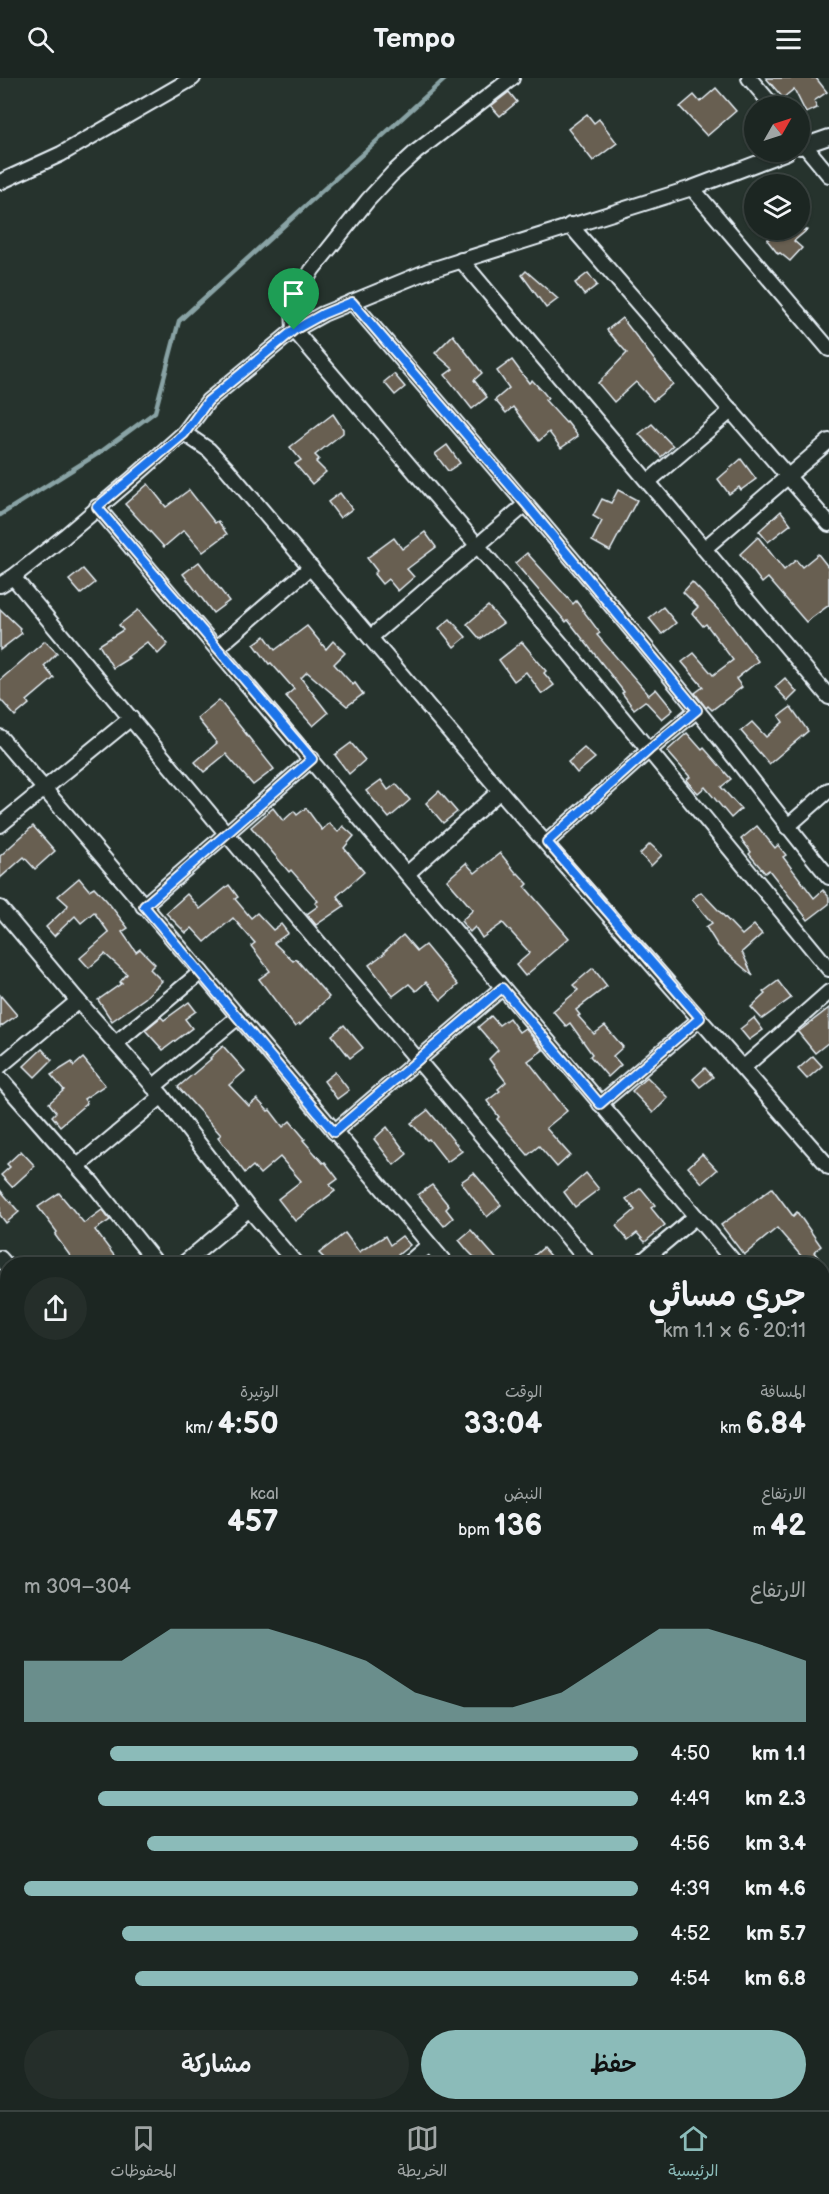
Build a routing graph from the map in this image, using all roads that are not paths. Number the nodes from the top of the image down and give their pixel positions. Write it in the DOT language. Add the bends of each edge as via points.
graph roads {
  1 [pos="193,78"];
  2 [pos="512,78"];
  3 [pos="749,78"];
  4 [pos="764,96"];
  5 [pos="829,137"];
  6 [pos="810,142"];
  7 [pos="810,154"];
  8 [pos="761,162"];
  9 [pos="829,175"];
  10 [pos="0,182"];
  11 [pos="692,188"];
  12 [pos="570,225"];
  13 [pos="461,260"];
  14 [pos="352,302"];
  15 [pos="294,330"];
  16 [pos="829,349"];
  17 [pos="732,410"];
  18 [pos="184,434"];
  19 [pos="829,441"];
  20 [pos="789,476"];
  21 [pos="649,481"];
  22 [pos="526,504"];
  23 [pos="97,507"];
  24 [pos="829,524"];
  25 [pos="476,546"];
  26 [pos="705,548"];
  27 [pos="311,567"];
  28 [pos="13,577"];
  29 [pos="0,585"];
  30 [pos="370,637"];
  31 [pos="217,648"];
  32 [pos="829,697"];
  33 [pos="697,710"];
  34 [pos="131,718"];
  35 [pos="0,736"];
  36 [pos="649,750"];
  37 [pos="312,759"];
  38 [pos="44,788"];
  39 [pos="829,790"];
  40 [pos="500,791"];
  41 [pos="0,825"];
  42 [pos="787,826"];
  43 [pos="226,833"];
  44 [pos="547,842"];
  45 [pos="408,873"];
  46 [pos="829,877"];
  47 [pos="144,906"];
  48 [pos="0,908"];
  49 [pos="829,969"];
  50 [pos="201,972"];
  51 [pos="502,988"];
  52 [pos="829,992"];
  53 [pos="78,1001"];
  54 [pos="238,1017"];
  55 [pos="700,1018"];
  56 [pos="116,1043"];
  57 [pos="417,1060"];
  58 [pos="0,1066"];
  59 [pos="743,1068"];
  60 [pos="0,1078"];
  61 [pos="157,1091"];
  62 [pos="600,1104"];
  63 [pos="334,1132"];
  64 [pos="78,1166"];
  65 [pos="829,1167"];
  66 [pos="249,1209"];
  67 [pos="695,1217"];
  68 [pos="429,1245"];
  69 [pos="151,1257"];
  70 [pos="191,1257"];
  71 [pos="290,1257"];
  72 [pos="415,1257"];
  73 [pos="440,1257"];
  74 [pos="584,1257"];
  75 [pos="647,1257"];
  76 [pos="730,1257"];
  1 -- 10 [label="street" via="61,154"];
  2 -- 15 [label="street" via="416,152 368,200 312,270 293,306"];
  3 -- 4 [label="street"];
  5 -- 6 [label="street"];
  7 -- 9 [label="street"];
  8 -- 11 [label="street"];
  11 -- 12 [label="street"];
  11 -- 16 [label="street"];
  12 -- 13 [label="street"];
  12 -- 17 [label="street"];
  13 -- 14 [label="street"];
  13 -- 21 [label="street"];
  14 -- 15 [label="street"];
  14 -- 22 [label="street"];
  15 -- 18 [label="street" via="208,401"];
  15 -- 25 [label="street"];
  17 -- 20 [label="street"];
  17 -- 21 [label="street"];
  18 -- 23 [label="street"];
  18 -- 27 [label="street" via="223,465"];
  19 -- 20 [label="street"];
  20 -- 24 [label="street"];
  20 -- 26 [label="street"];
  21 -- 26 [label="street"];
  22 -- 25 [label="street"];
  22 -- 33 [label="street"];
  23 -- 28 [label="street"];
  23 -- 31 [label="street"];
  25 -- 30 [label="street"];
  25 -- 36 [label="street"];
  26 -- 32 [label="street"];
  27 -- 30 [label="street"];
  27 -- 31 [label="street"];
  28 -- 29 [label="street"];
  28 -- 34 [label="street"];
  30 -- 40 [label="street"];
  31 -- 37 [label="street"];
  33 -- 36 [label="street"];
  33 -- 42 [label="street"];
  34 -- 38 [label="street"];
  34 -- 43 [label="street"];
  35 -- 38 [label="street"];
  36 -- 44 [label="street"];
  36 -- 49 [label="street"];
  37 -- 43 [label="street"];
  37 -- 45 [label="street"];
  38 -- 41 [label="street"];
  38 -- 47 [label="street"];
  39 -- 42 [label="street"];
  40 -- 44 [label="street"];
  40 -- 45 [label="street"];
  42 -- 46 [label="street"];
  43 -- 47 [label="street"];
  43 -- 57 [label="street"];
  44 -- 55 [label="street"];
  45 -- 51 [label="street"];
  47 -- 50 [label="street"];
  48 -- 53 [label="street"];
  50 -- 54 [label="street"];
  50 -- 56 [label="street"];
  51 -- 57 [label="street"];
  51 -- 62 [label="street"];
  52 -- 59 [label="street"];
  53 -- 56 [label="street"];
  53 -- 58 [label="street"];
  54 -- 61 [label="street"];
  54 -- 63 [label="street"];
  55 -- 59 [label="street"];
  55 -- 62 [label="street"];
  56 -- 61 [label="street"];
  57 -- 63 [label="street"];
  57 -- 74 [label="street"];
  59 -- 65 [label="street"];
  60 -- 64 [label="street"];
  61 -- 64 [label="street"];
  61 -- 66 [label="street"];
  62 -- 67 [label="street"];
  63 -- 68 [label="street"];
  64 -- 69 [label="street"];
  66 -- 70 [label="street"];
  66 -- 71 [label="street"];
  67 -- 75 [label="street"];
  67 -- 76 [label="street"];
  68 -- 72 [label="street"];
  68 -- 73 [label="street"];
}
